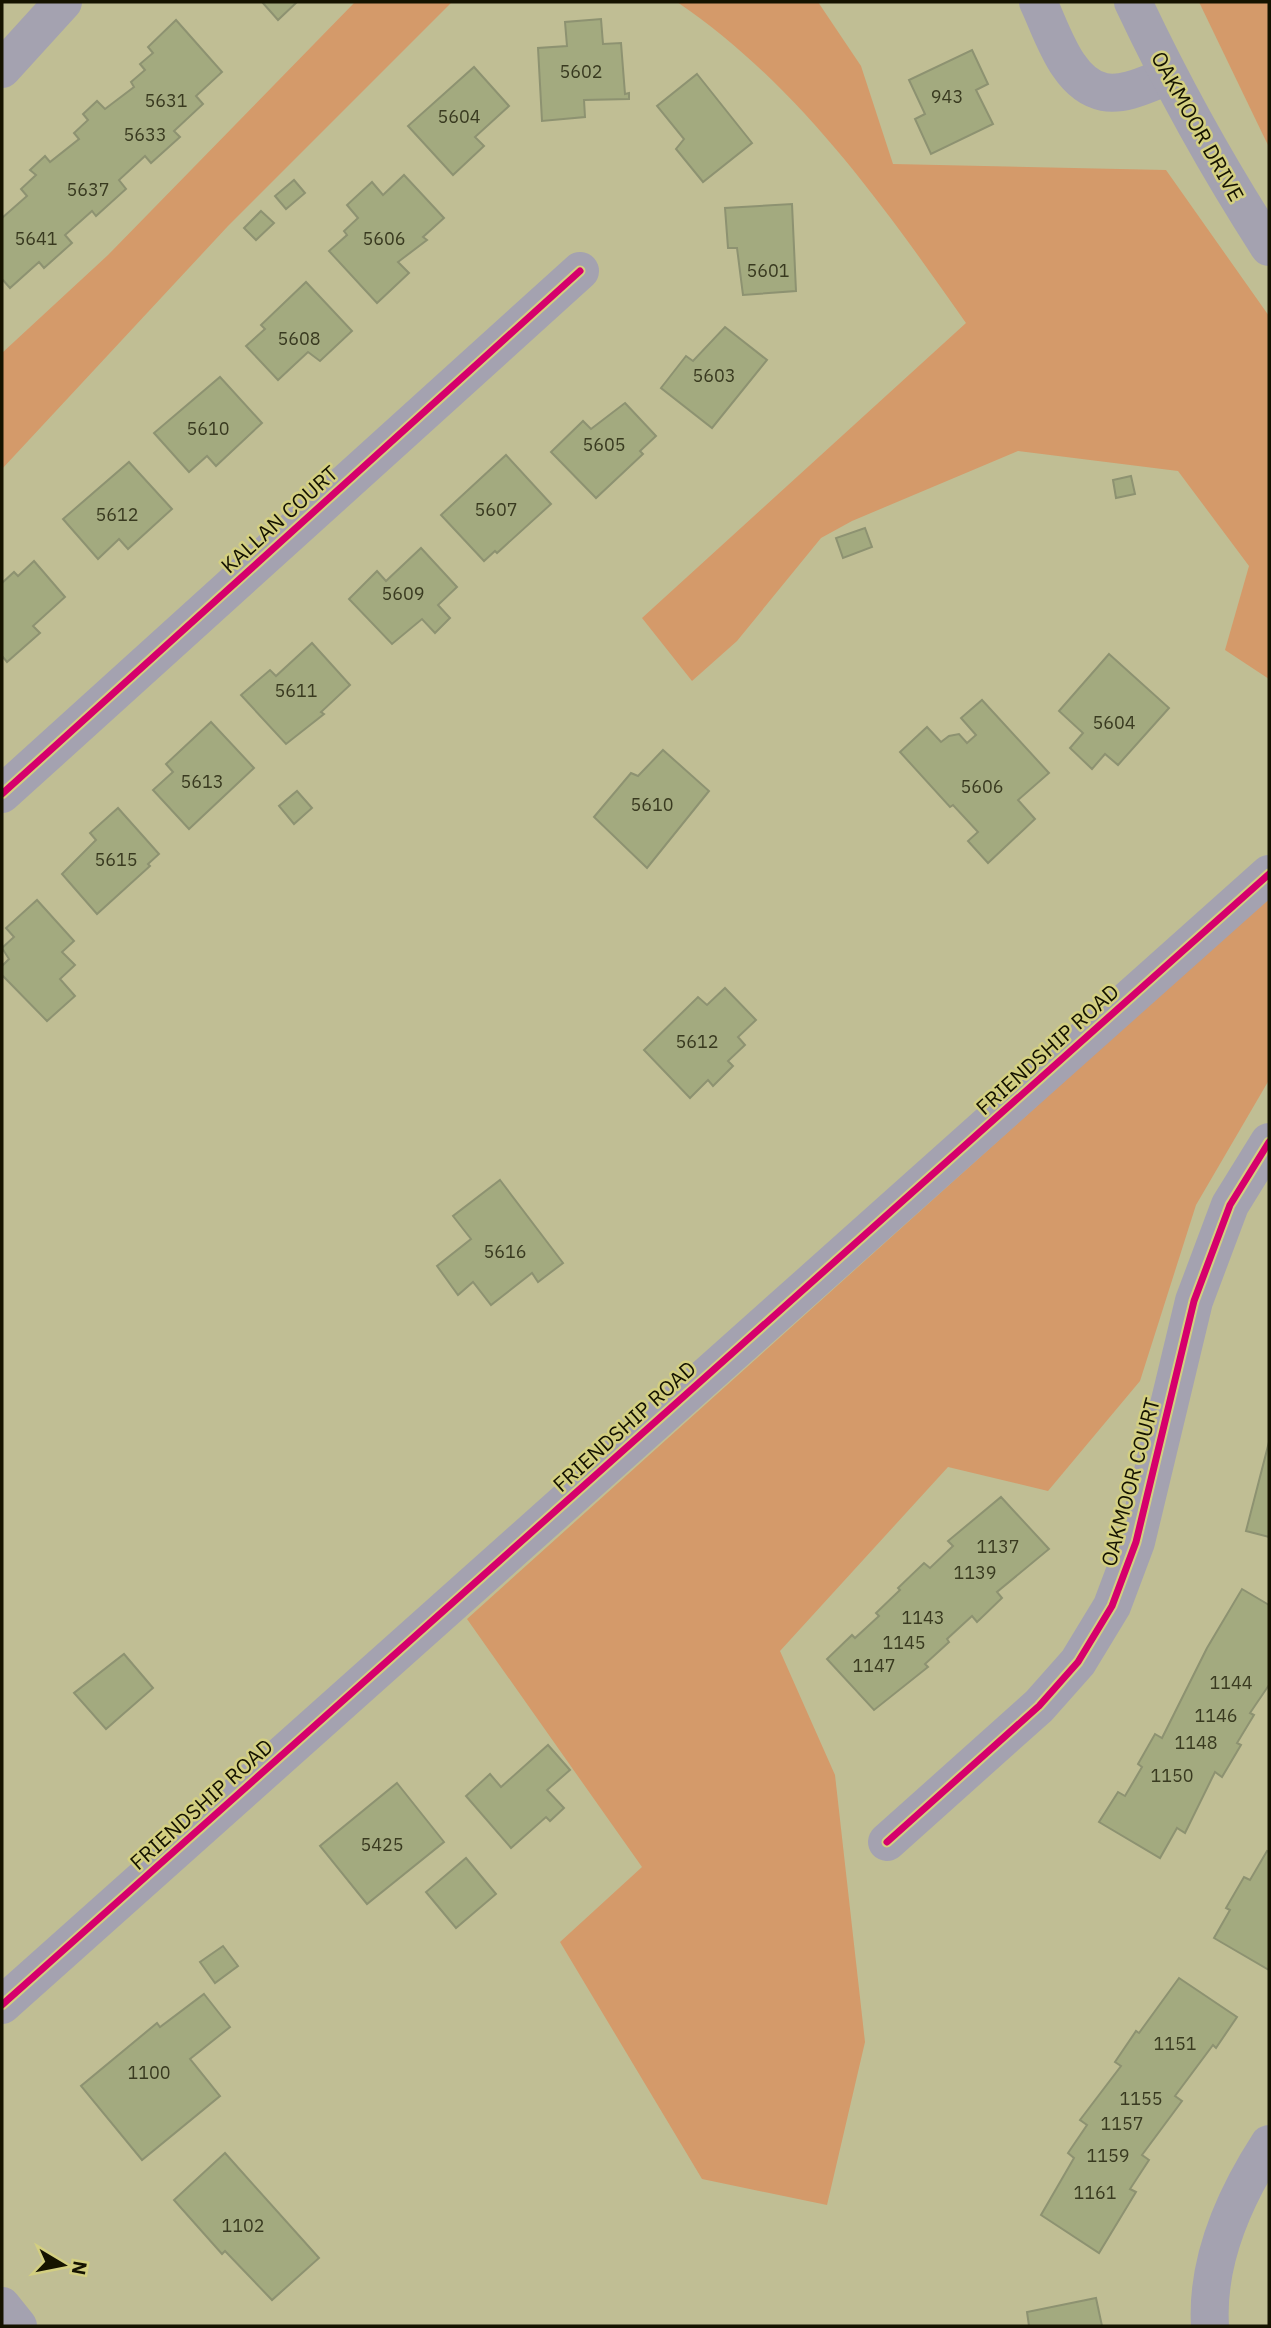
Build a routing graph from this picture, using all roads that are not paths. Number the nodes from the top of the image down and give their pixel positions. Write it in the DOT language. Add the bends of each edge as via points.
graph roads {
  1 [pos="63,2"];
  2 [pos="1038,2"];
  3 [pos="1133,2"];
  4 [pos="2,69"];
  5 [pos="1168,76"];
  6 [pos="1269,247"];
  7 [pos="580,271"];
  8 [pos="2,794"];
  9 [pos="1269,874"];
  10 [pos="1269,1142"];
  11 [pos="887,1842"];
  12 [pos="2,2005"];
  13 [pos="1269,2144"];
  14 [pos="2,2306"];
  15 [pos="18,2326"];
  16 [pos="1210,2326"];
  1 -- 4 [label="street"];
  2 -- 5 [label="street" via="1065,60 1085,83 1104,92 1129,90"];
  3 -- 5 [label="street, OAKMOOR DRIVE"];
  5 -- 6 [label="street, OAKMOOR DRIVE" via="1219,170"];
  7 -- 8 [label="street, KALLAN COURT"];
  9 -- 12 [label="street, FRIENDSHIP ROAD"];
  10 -- 11 [label="street, OAKMOOR COURT" via="1230,1205 1194,1301 1136,1542 1112,1606 1078,1662 1039,1706"];
  13 -- 16 [label="street" via="1247,2179 1220,2241 1208,2306"];
  14 -- 15 [label="street"];
}
